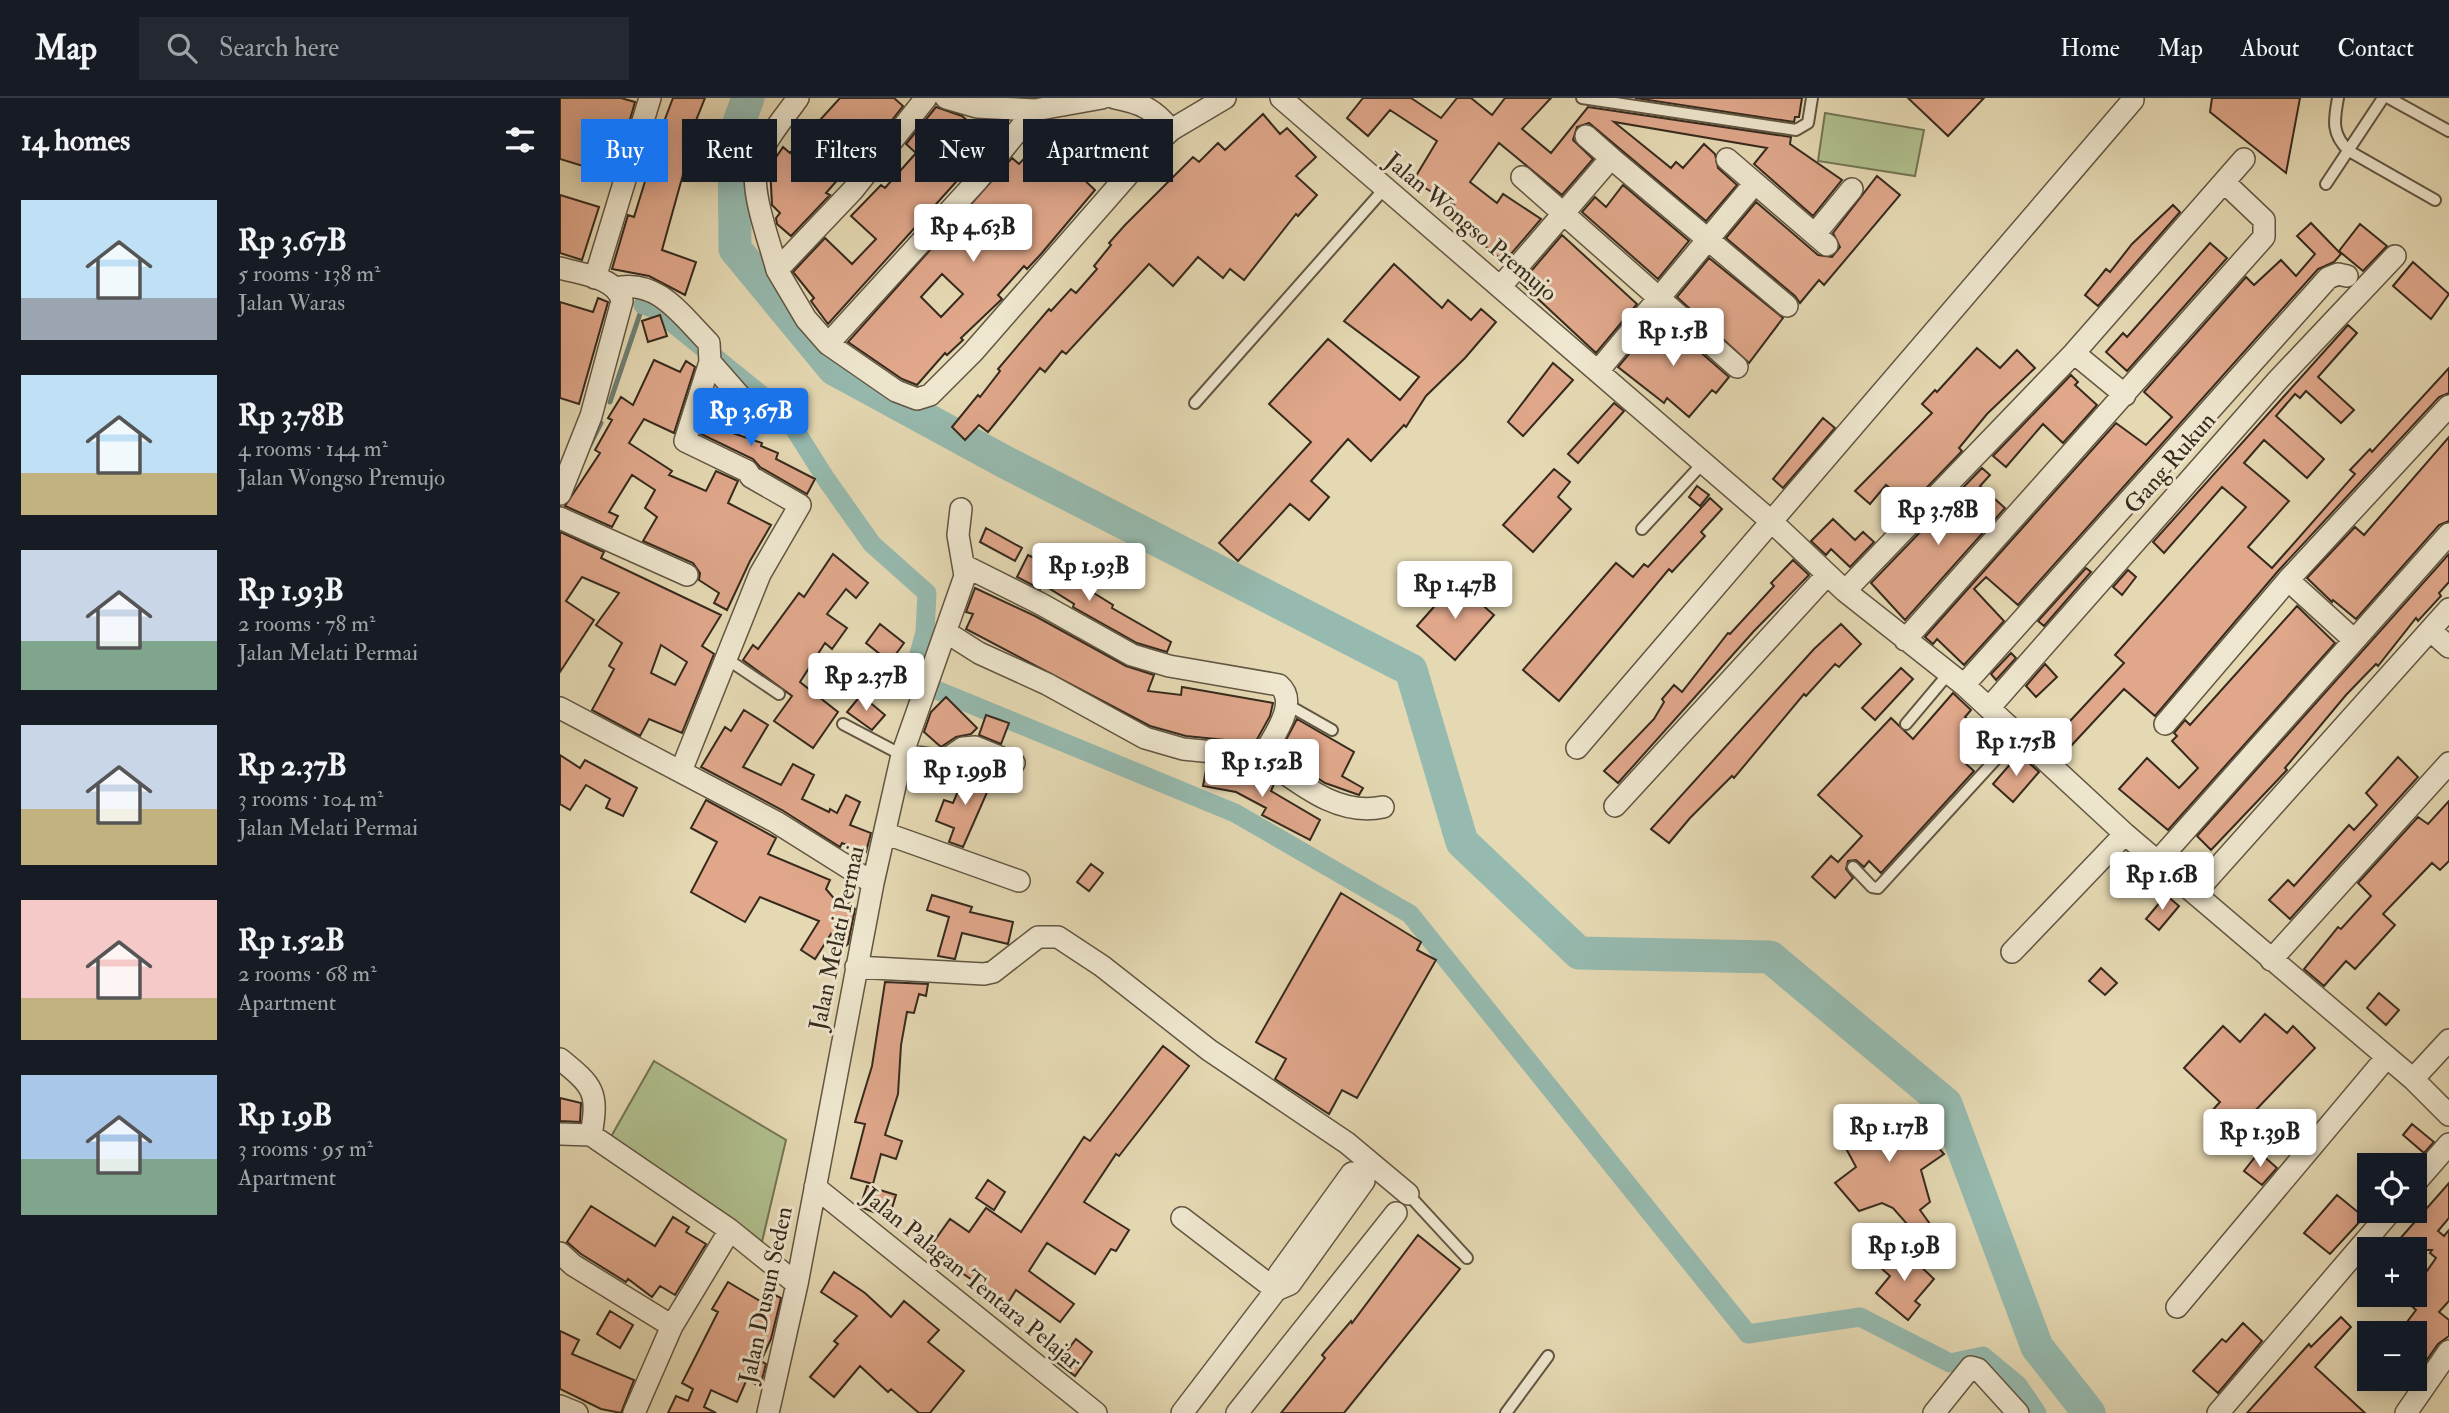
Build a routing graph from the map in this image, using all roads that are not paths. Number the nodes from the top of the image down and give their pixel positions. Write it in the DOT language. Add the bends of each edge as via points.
graph roads {
  1 [pos="798,98"];
  2 [pos="926,98"];
  3 [pos="946,98"];
  4 [pos="1102,98"];
  5 [pos="1115,98"];
  6 [pos="1225,98"];
  7 [pos="1281,98"];
  8 [pos="1582,98"];
  9 [pos="1812,98"];
  10 [pos="2339,98"];
  11 [pos="2383,98"];
  12 [pos="2389,98"];
  13 [pos="644,100"];
  14 [pos="2133,100"];
  15 [pos="1035,110"];
  16 [pos="1161,119"];
  17 [pos="1173,129"];
  18 [pos="2449,131"];
  19 [pos="1586,136"];
  20 [pos="2349,151"];
  21 [pos="1611,158"];
  22 [pos="1727,159"];
  23 [pos="2244,159"];
  24 [pos="1522,177"];
  25 [pos="2224,181"];
  26 [pos="1125,182"];
  27 [pos="1755,183"];
  28 [pos="2326,184"];
  29 [pos="1385,188"];
  30 [pos="1853,189"];
  31 [pos="2435,200"];
  32 [pos="1563,214"];
  33 [pos="1708,241"];
  34 [pos="2395,256"];
  35 [pos="560,268"];
  36 [pos="777,270"];
  37 [pos="2347,276"];
  38 [pos="595,278"];
  39 [pos="1501,286"];
  40 [pos="615,288"];
  41 [pos="1662,298"];
  42 [pos="1787,306"];
  43 [pos="828,344"];
  44 [pos="709,352"];
  45 [pos="2074,353"];
  46 [pos="1737,367"];
  47 [pos="1598,371"];
  48 [pos="2125,395"];
  49 [pos="1195,403"];
  50 [pos="2449,407"];
  51 [pos="752,411"];
  52 [pos="1703,463"];
  53 [pos="560,494"];
  54 [pos="961,509"];
  55 [pos="560,518"];
  56 [pos="1772,522"];
  57 [pos="1642,529"];
  58 [pos="2449,534"];
  59 [pos="965,566"];
  60 [pos="687,575"];
  61 [pos="1827,575"];
  62 [pos="2288,580"];
  63 [pos="1845,591"];
  64 [pos="2449,609"];
  65 [pos="2430,631"];
  66 [pos="946,632"];
  67 [pos="1905,640"];
  68 [pos="2354,640"];
  69 [pos="2449,647"];
  70 [pos="727,659"];
  71 [pos="1956,679"];
  72 [pos="779,694"];
  73 [pos="1288,705"];
  74 [pos="560,708"];
  75 [pos="1989,708"];
  76 [pos="843,724"];
  77 [pos="1906,724"];
  78 [pos="2165,724"];
  79 [pos="1332,730"];
  80 [pos="2018,735"];
  81 [pos="1577,748"];
  82 [pos="902,755"];
  83 [pos="1262,757"];
  84 [pos="1014,763"];
  85 [pos="2449,763"];
  86 [pos="681,771"];
  87 [pos="1615,806"];
  88 [pos="1383,807"];
  89 [pos="887,834"];
  90 [pos="2125,834"];
  91 [pos="2157,862"];
  92 [pos="1853,867"];
  93 [pos="1019,881"];
  94 [pos="873,883"];
  95 [pos="2195,892"];
  96 [pos="2011,952"];
  97 [pos="2271,960"];
  98 [pos="856,967"];
  99 [pos="2449,1040"];
  100 [pos="2386,1058"];
  101 [pos="560,1059"];
  102 [pos="2413,1079"];
  103 [pos="2449,1115"];
  104 [pos="560,1134"];
  105 [pos="591,1135"];
  106 [pos="2449,1144"];
  107 [pos="2427,1169"];
  108 [pos="815,1187"];
  109 [pos="1408,1194"];
  110 [pos="1396,1213"];
  111 [pos="1182,1218"];
  112 [pos="2381,1223"];
  113 [pos="730,1230"];
  114 [pos="560,1254"];
  115 [pos="1467,1258"];
  116 [pos="797,1284"];
  117 [pos="1276,1290"];
  118 [pos="2177,1307"];
  119 [pos="672,1325"];
  120 [pos="2449,1351"];
  121 [pos="1548,1356"];
  122 [pos="560,1406"];
  123 [pos="577,1413"];
  124 [pos="634,1413"];
  125 [pos="768,1413"];
  126 [pos="1097,1413"];
  127 [pos="1182,1413"];
  128 [pos="1237,1413"];
  129 [pos="1506,1413"];
  130 [pos="1934,1413"];
  131 [pos="2018,1413"];
  132 [pos="2218,1413"];
  133 [pos="2406,1413"];
  1 -- 36 [label="street" via="757,164 755,184"];
  2 -- 36 [label="street" via="853,190"];
  3 -- 15 [label="street" via="977,107"];
  4 -- 15 [label="street"];
  5 -- 16 [label="street" via="1142,103"];
  6 -- 17 [label="street"];
  7 -- 29 [label="street, Jalan Wongso Premujo"];
  8 -- 9 [label="lane" via="1796,130 1808,123"];
  10 -- 20 [label="lane" via="2335,133"];
  11 -- 20 [label="lane"];
  12 -- 18 [label="lane"];
  13 -- 38 [label="street"];
  14 -- 56 [label="street"];
  15 -- 43 [label="street" via="976,182"];
  19 -- 21 [label="street"];
  20 -- 28 [label="lane"];
  20 -- 31 [label="lane"];
  21 -- 32 [label="street"];
  21 -- 33 [label="street"];
  22 -- 27 [label="street"];
  23 -- 25 [label="street"];
  24 -- 32 [label="street"];
  25 -- 45 [label="street"];
  25 -- 48 [label="street" via="2264,220 2264,237"];
  26 -- 43 [label="street" via="930,395 917,400 896,391"];
  27 -- 30 [label="street" via="1821,240"];
  27 -- 33 [label="street"];
  29 -- 39 [label="street, Jalan Wongso Premujo"];
  29 -- 49 [label="lane"];
  32 -- 39 [label="street"];
  32 -- 41 [label="street"];
  33 -- 41 [label="street"];
  33 -- 42 [label="street"];
  34 -- 75 [label="street, Gang Rukun" via="2277,381"];
  35 -- 38 [label="street"];
  36 -- 43 [label="street" via="806,319"];
  37 -- 71 [label="street" via="2328,278"];
  38 -- 40 [label="street"];
  39 -- 47 [label="street, Jalan Wongso Premujo"];
  40 -- 44 [label="street" via="643,286 663,297"];
  40 -- 53 [label="street" via="621,309 591,416"];
  41 -- 46 [label="street"];
  41 -- 47 [label="street"];
  44 -- 51 [label="street"];
  44 -- 70 [label="street" via="685,441 747,471 800,505 760,574"];
  45 -- 48 [label="street"];
  45 -- 63 [label="street"];
  47 -- 52 [label="street, Jalan Wongso Premujo"];
  48 -- 67 [label="street"];
  50 -- 62 [label="street"];
  52 -- 56 [label="street, Jalan Wongso Premujo"];
  52 -- 57 [label="lane"];
  54 -- 59 [label="street" via="958,544"];
  55 -- 60 [label="street"];
  56 -- 61 [label="street, Jalan Wongso Premujo"];
  56 -- 81 [label="street"];
  58 -- 68 [label="street"];
  59 -- 66 [label="street"];
  59 -- 73 [label="street" via="1132,655 1279,685"];
  61 -- 63 [label="street, Jalan Wongso Premujo"];
  61 -- 87 [label="street"];
  62 -- 68 [label="street"];
  62 -- 78 [label="street"];
  63 -- 67 [label="street, Jalan Wongso Premujo"];
  64 -- 65 [label="street"];
  65 -- 69 [label="street"];
  65 -- 95 [label="street"];
  66 -- 82 [label="street, Jalan Melati Permai"];
  66 -- 83 [label="street" via="1144,738 1183,749"];
  67 -- 71 [label="street, Jalan Wongso Premujo"];
  68 -- 91 [label="street"];
  70 -- 72 [label="lane"];
  70 -- 86 [label="street"];
  71 -- 75 [label="street, Jalan Wongso Premujo"];
  71 -- 77 [label="lane"];
  73 -- 79 [label="lane"];
  73 -- 83 [label="street"];
  74 -- 86 [label="street"];
  75 -- 80 [label="street, Jalan Wongso Premujo"];
  76 -- 82 [label="lane"];
  80 -- 90 [label="street, Jalan Wongso Premujo"];
  80 -- 92 [label="lane" via="1878,888"];
  82 -- 84 [label="street" via="936,762 975,747"];
  82 -- 89 [label="street, Jalan Melati Permai"];
  83 -- 88 [label="street" via="1342,806 1357,811"];
  85 -- 97 [label="street"];
  86 -- 94 [label="street" via="776,822"];
  89 -- 93 [label="street"];
  89 -- 94 [label="street, Jalan Melati Permai"];
  90 -- 91 [label="street, Jalan Wongso Premujo"];
  90 -- 96 [label="street"];
  91 -- 95 [label="street, Jalan Wongso Premujo"];
  94 -- 98 [label="street, Jalan Melati Permai"];
  95 -- 97 [label="street, Jalan Wongso Premujo"];
  97 -- 100 [label="street, Jalan Wongso Premujo"];
  98 -- 108 [label="street, Jalan Melati Permai"];
  98 -- 109 [label="street" via="984,974 1038,937 1058,937 1209,1050 1347,1143"];
  99 -- 102 [label="street"];
  100 -- 102 [label="street, Jalan Wongso Premujo"];
  100 -- 118 [label="street"];
  101 -- 105 [label="street" via="589,1082 596,1096"];
  102 -- 103 [label="street, Jalan Wongso Premujo"];
  104 -- 105 [label="street"];
  105 -- 113 [label="street"];
  106 -- 107 [label="street"];
  108 -- 116 [label="street, Jalan Dusun Seden"];
  108 -- 126 [label="street, Jalan Palagan Tentara Pelajar"];
  109 -- 115 [label="lane"];
  110 -- 128 [label="street"];
  111 -- 117 [label="street"];
  112 -- 132 [label="street"];
  113 -- 116 [label="street"];
  113 -- 119 [label="street"];
  114 -- 119 [label="street"];
  116 -- 125 [label="street, Jalan Dusun Seden"];
  117 -- 117 [label="street" via="1290,1284 1364,1181 1352,1173 1279,1274"];
  117 -- 127 [label="street"];
  119 -- 124 [label="street"];
  120 -- 133 [label="street"];
  121 -- 129 [label="lane"];
  122 -- 123 [label="street"];
  130 -- 131 [label="street" via="1971,1367 1979,1369"];
}
